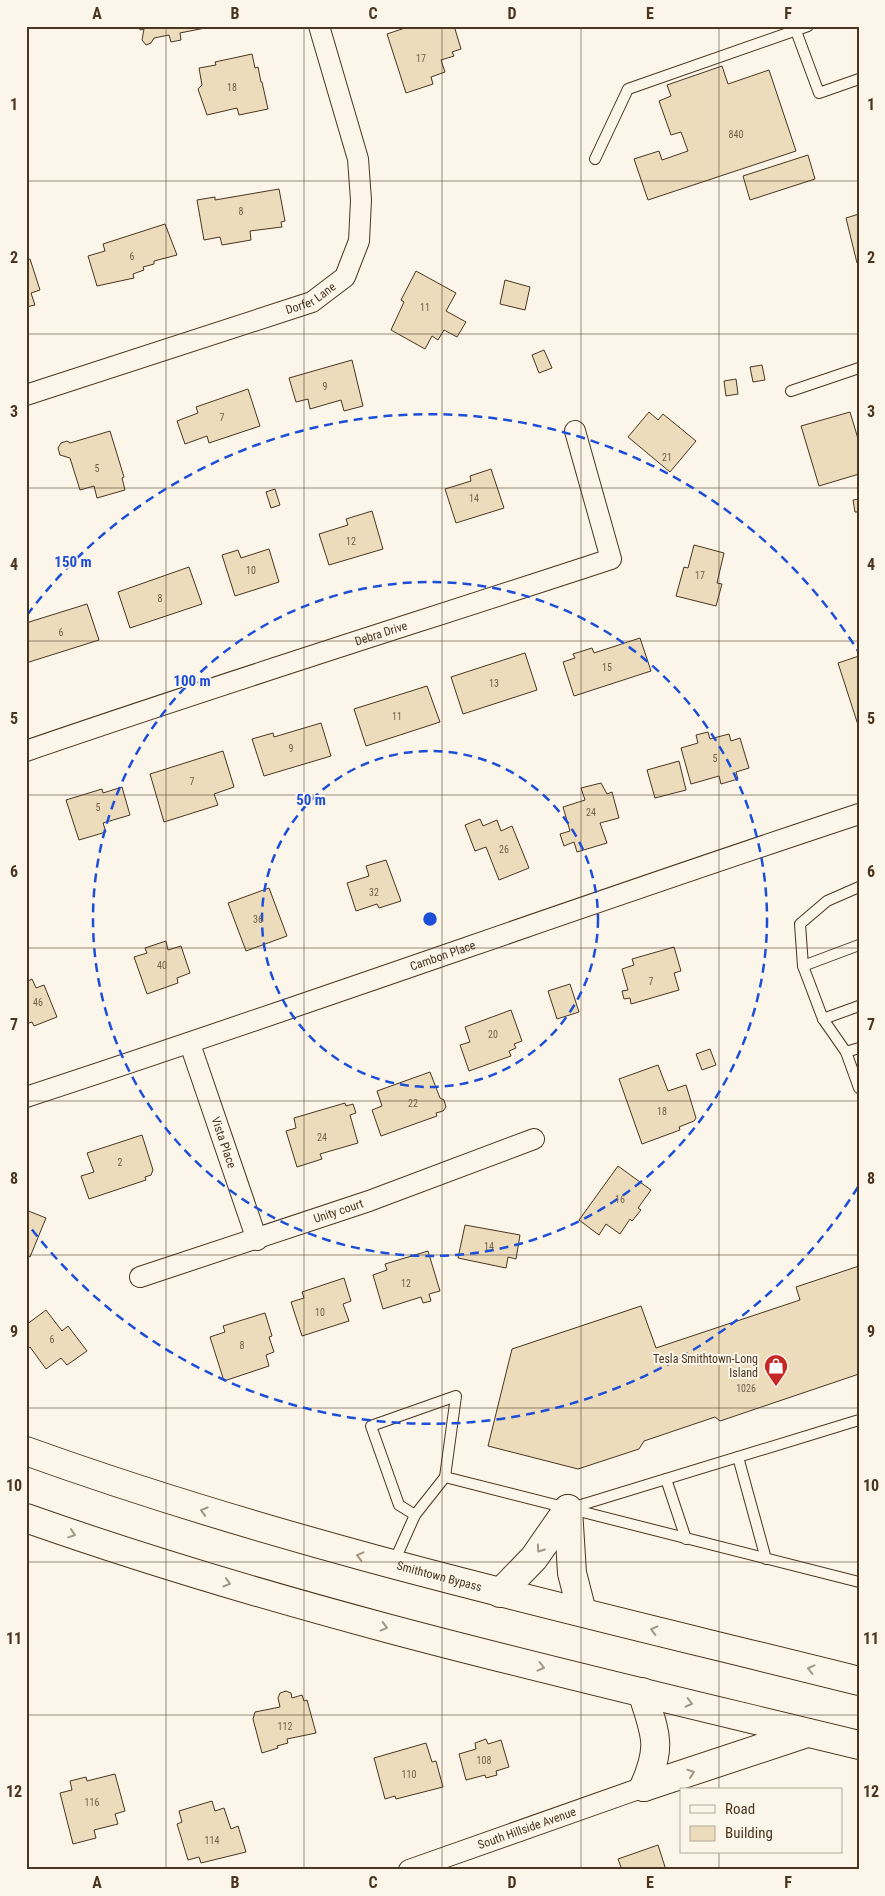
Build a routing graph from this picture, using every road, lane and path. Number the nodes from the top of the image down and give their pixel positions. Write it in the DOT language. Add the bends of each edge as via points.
graph roads {
  1 [pos="319,26"];
  2 [pos="808,26"];
  3 [pos="796,31"];
  4 [pos="859,79"];
  5 [pos="595,159"];
  6 [pos="859,368"];
  7 [pos="791,391"];
  8 [pos="26,395"];
  9 [pos="575,431"];
  10 [pos="26,751"];
  11 [pos="859,814"];
  12 [pos="859,887"];
  13 [pos="859,946"];
  14 [pos="803,966"];
  15 [pos="859,1006"];
  16 [pos="823,1019"];
  17 [pos="190,1044"];
  18 [pos="859,1048"];
  19 [pos="846,1052"];
  20 [pos="859,1088"];
  21 [pos="26,1097"];
  22 [pos="534,1139"];
  23 [pos="257,1240"];
  24 [pos="140,1278"];
  25 [pos="859,1420"];
  26 [pos="26,1451"];
  27 [pos="738,1457"];
  28 [pos="445,1477"];
  29 [pos="666,1479"];
  30 [pos="568,1509"];
  31 [pos="415,1515"];
  32 [pos="26,1518"];
  33 [pos="686,1539"];
  34 [pos="766,1559"];
  35 [pos="393,1564"];
  36 [pos="859,1582"];
  37 [pos="500,1593"];
  38 [pos="582,1612"];
  39 [pos="859,1681"];
  40 [pos="642,1692"];
  41 [pos="807,1732"];
  42 [pos="859,1745"];
  43 [pos="644,1787"];
  44 [pos="409,1870"];
  1 -- 8 [label="street, Dorfer Lane" via="358,159 359,241 345,277 312,302"];
  2 -- 3 [label="lane"];
  3 -- 4 [label="lane" via="820,93"];
  3 -- 5 [label="lane" via="628,89"];
  6 -- 7 [label="lane"];
  9 -- 10 [label="street, Debra Drive" via="611,559 336,650 225,683"];
  11 -- 17 [label="street, Cambon Place" via="668,877"];
  12 -- 14 [label="lane" via="827,901 800,924"];
  13 -- 14 [label="lane"];
  14 -- 16 [label="lane"];
  15 -- 16 [label="lane"];
  16 -- 19 [label="lane"];
  17 -- 21 [label="street, Cambon Place"];
  17 -- 23 [label="street, Vista Place"];
  18 -- 19 [label="lane"];
  19 -- 20 [label="lane"];
  22 -- 23 [label="street, Unity court" via="369,1202"];
  23 -- 24 [label="street, Unity court"];
  25 -- 27 [label="lane"];
  35 -- 26 [label="highway, Smithtown Bypass, one-way" via="245,1524"];
  27 -- 29 [label="lane"];
  27 -- 34 [label="lane"];
  28 -- 30 [label="lane"];
  28 -- 31 [label="lane"];
  28 -- 31 [label="lane" via="456,1396 371,1426 399,1505"];
  29 -- 30 [label="lane"];
  29 -- 33 [label="lane"];
  30 -- 33 [label="lane"];
  30 -- 37 [label="highway, one-way" via="534,1558"];
  30 -- 38 [label="highway" via="572,1574"];
  31 -- 35 [label="lane"];
  32 -- 40 [label="highway, one-way" via="228,1584"];
  33 -- 34 [label="lane"];
  34 -- 36 [label="lane"];
  35 -- 37 [label="highway, Smithtown Bypass"];
  37 -- 38 [label="highway, Smithtown Bypass"];
  39 -- 38 [label="highway, Smithtown Bypass, one-way"];
  40 -- 41 [label="highway, one-way"];
  40 -- 43 [label="highway" via="657,1746"];
  41 -- 42 [label="highway"];
  43 -- 41 [label="highway, one-way"];
  43 -- 44 [label="street, South Hillside Avenue"];
}
